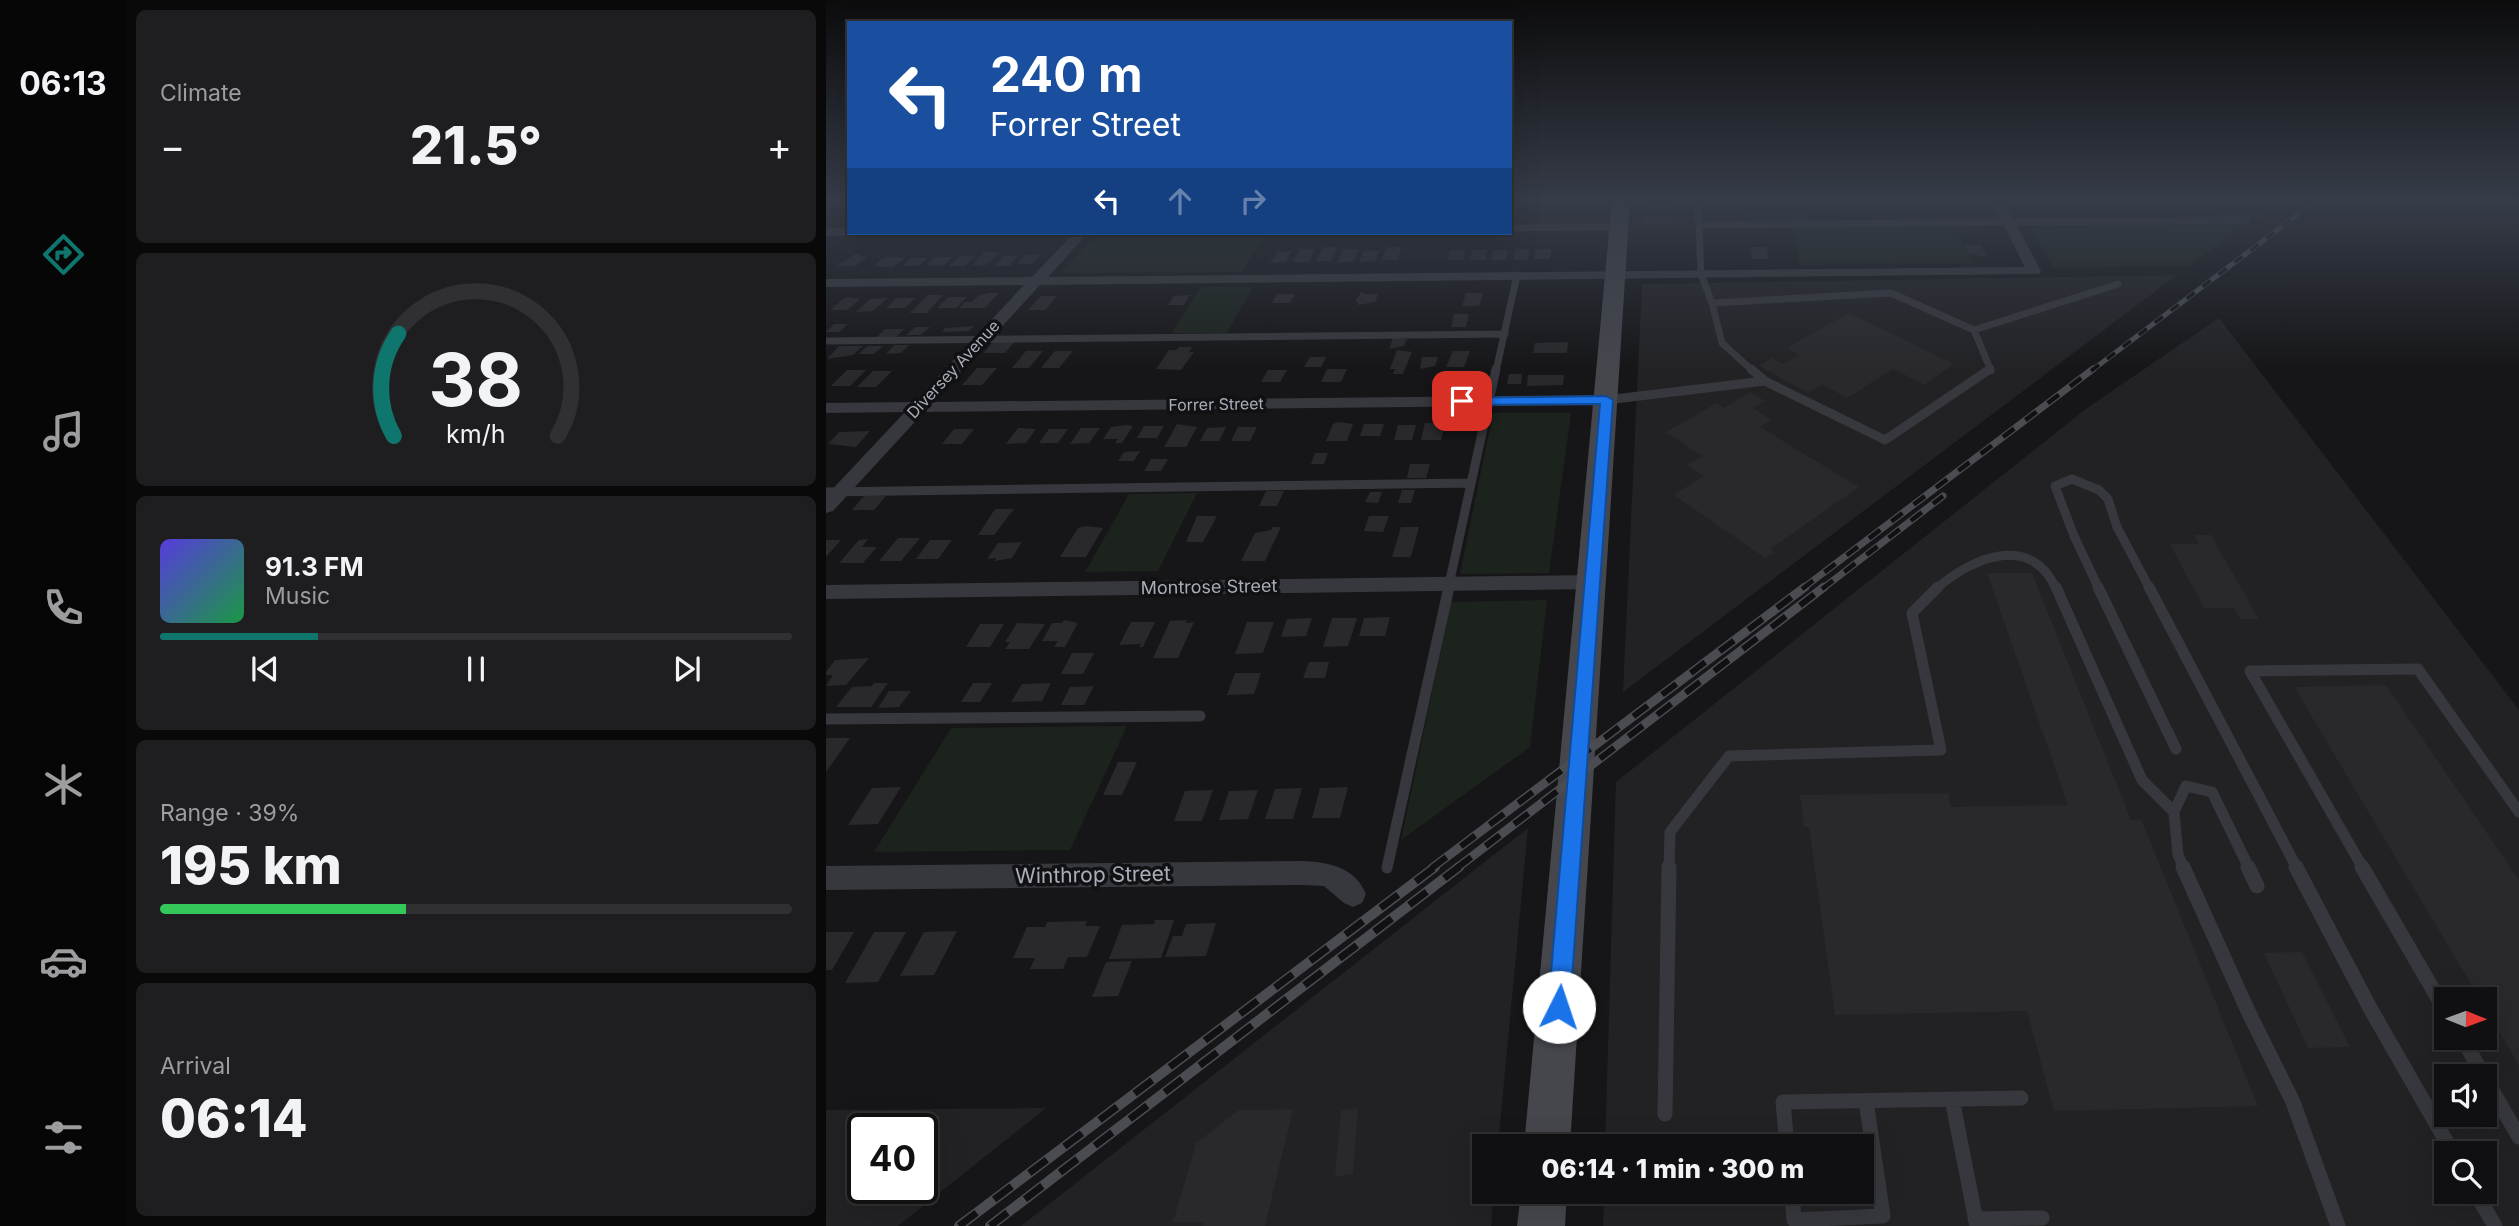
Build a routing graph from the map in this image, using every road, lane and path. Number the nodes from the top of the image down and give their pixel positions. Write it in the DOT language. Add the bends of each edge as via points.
graph roads {
  1 [pos="1058,257"];
  2 [pos="1617,257"];
  3 [pos="1700,257"];
  4 [pos="2027,257"];
  5 [pos="1701,274"];
  6 [pos="1517,275"];
  7 [pos="1616,275"];
  8 [pos="1037,280"];
  9 [pos="826,282"];
  10 [pos="2118,284"];
  11 [pos="1712,303"];
  12 [pos="1974,330"];
  13 [pos="1505,334"];
  14 [pos="981,340"];
  15 [pos="826,341"];
  16 [pos="1765,381"];
  17 [pos="1606,400"];
  18 [pos="1489,401"];
  19 [pos="918,407"];
  20 [pos="826,408"];
  21 [pos="1471,483"];
  22 [pos="833,492"];
  23 [pos="826,507"];
  24 [pos="1592,582"];
  25 [pos="1449,583"];
  26 [pos="826,592"];
  27 [pos="1200,716"];
  28 [pos="826,719"];
  29 [pos="2176,749"];
  30 [pos="2174,812"];
  31 [pos="2519,812"];
  32 [pos="1387,869"];
  33 [pos="826,877"];
  34 [pos="2257,886"];
  35 [pos="1353,894"];
  36 [pos="2434,991"];
  37 [pos="2021,1098"];
  38 [pos="1952,1099"];
  39 [pos="2497,1100"];
  40 [pos="1866,1101"];
  41 [pos="1665,1114"];
  42 [pos="1548,1134"];
  43 [pos="1786,1134"];
  44 [pos="1871,1134"];
  45 [pos="2519,1138"];
  46 [pos="2446,1141"];
  47 [pos="1874,1155"];
  48 [pos="1543,1204"];
  49 [pos="1793,1204"];
  50 [pos="2482,1204"];
  51 [pos="2042,1218"];
  52 [pos="1976,1223"];
  53 [pos="1541,1226"];
  54 [pos="2338,1226"];
  55 [pos="2495,1226"];
  1 -- 8 [label="street, Diversey Avenue"];
  2 -- 7 [label="street"];
  3 -- 5 [label="lane"];
  4 -- 5 [label="street" via="2034,271"];
  5 -- 7 [label="street"];
  5 -- 11 [label="lane"];
  6 -- 7 [label="street"];
  6 -- 8 [label="street"];
  6 -- 13 [label="lane"];
  7 -- 17 [label="street"];
  8 -- 9 [label="street"];
  8 -- 14 [label="street, Diversey Avenue"];
  10 -- 12 [label="lane"];
  11 -- 12 [label="lane" via="1891,293"];
  11 -- 16 [label="lane" via="1722,343"];
  12 -- 16 [label="lane" via="1990,371 1885,440"];
  13 -- 14 [label="lane"];
  13 -- 18 [label="lane"];
  14 -- 15 [label="lane"];
  14 -- 19 [label="street, Diversey Avenue"];
  16 -- 17 [label="lane"];
  17 -- 18 [label="street, Forrer Street"];
  17 -- 24 [label="street"];
  18 -- 19 [label="street, Forrer Street"];
  18 -- 21 [label="lane"];
  19 -- 20 [label="street, Forrer Street"];
  19 -- 22 [label="street, Diversey Avenue"];
  21 -- 22 [label="lane"];
  21 -- 25 [label="lane"];
  22 -- 23 [label="street, Diversey Avenue"];
  24 -- 25 [label="street, Montrose Street"];
  24 -- 42 [label="street"];
  25 -- 26 [label="street, Montrose Street"];
  25 -- 32 [label="lane"];
  27 -- 28 [label="lane"];
  29 -- 46 [label="lane" via="2074,536 2056,486 2071,478 2099,488 2110,502 2117,527 2370,1008"];
  30 -- 34 [label="lane" via="2186,786 2212,792"];
  30 -- 41 [label="lane" via="2142,780 2051,577 2025,558 1990,554 1957,568 1912,613 1941,750 1728,756 1670,832"];
  30 -- 54 [label="lane" via="2178,855 2293,1102"];
  31 -- 36 [label="lane" via="2418,669 2250,671"];
  33 -- 35 [label="street, Winthrop Street" via="1302,873 1329,874"];
  37 -- 38 [label="lane"];
  38 -- 40 [label="lane"];
  38 -- 52 [label="lane"];
  39 -- 45 [label="lane"];
  40 -- 43 [label="lane" via="1783,1102"];
  40 -- 44 [label="lane"];
  47 -- 49 [label="lane" via="1883,1216 1794,1220"];
  48 -- 53 [label="street"];
  50 -- 55 [label="lane"];
  51 -- 52 [label="lane"];
}
